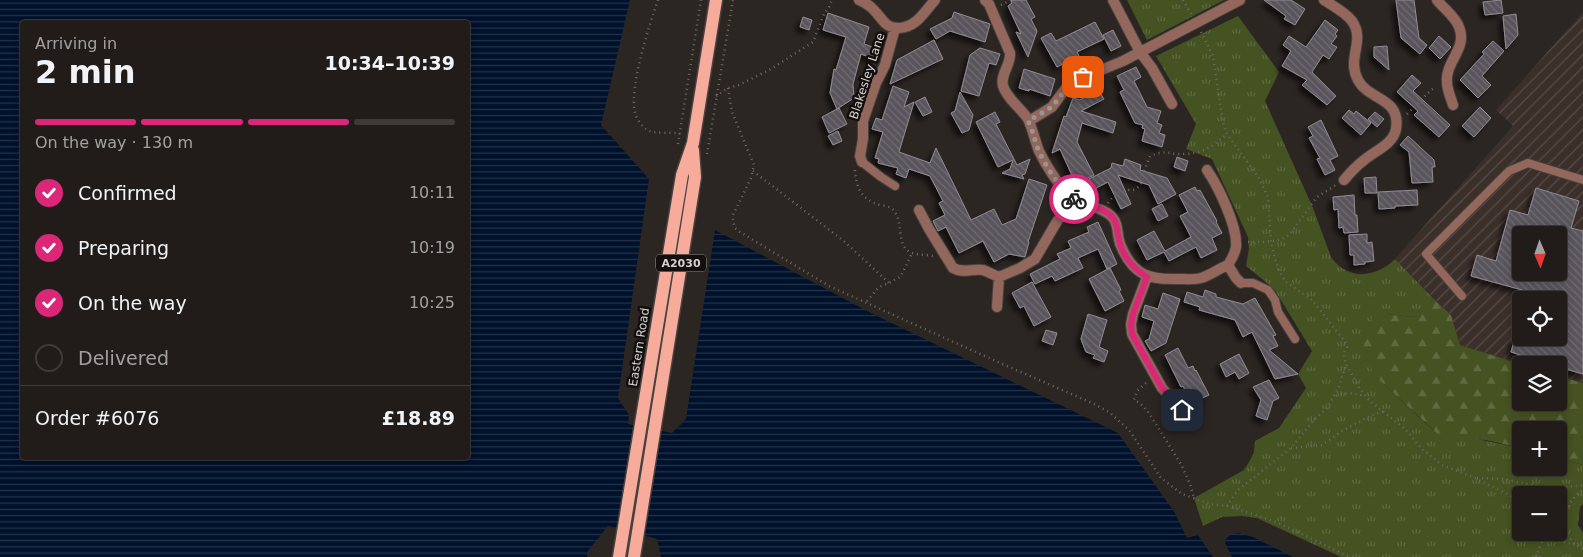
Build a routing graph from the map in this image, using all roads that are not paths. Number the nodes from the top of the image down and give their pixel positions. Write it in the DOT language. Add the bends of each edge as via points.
graph roads {
  1 [pos="716,0"];
  2 [pos="859,0"];
  3 [pos="935,0"];
  4 [pos="985,0"];
  5 [pos="1113,0"];
  6 [pos="1240,0"];
  7 [pos="1324,0"];
  8 [pos="1437,0"];
  9 [pos="895,28"];
  10 [pos="1140,52"];
  11 [pos="1172,104"];
  12 [pos="1453,105"];
  13 [pos="1028,121"];
  14 [pos="693,143"];
  15 [pos="862,162"];
  16 [pos="1207,170"];
  17 [pos="1344,180"];
  18 [pos="1583,180"];
  19 [pos="895,186"];
  20 [pos="1073,198"];
  21 [pos="919,210"];
  22 [pos="1228,265"];
  23 [pos="999,276"];
  24 [pos="1147,277"];
  25 [pos="1241,283"];
  26 [pos="1462,296"];
  27 [pos="998,307"];
  28 [pos="1295,339"];
  29 [pos="1182,410"];
  30 [pos="619,557"];
  31 [pos="634,557"];
  1 -- 14 [label="main road, Eastern Road / A2030"];
  2 -- 9 [label="street, Blakesley Lane"];
  3 -- 9 [label="street, Blakesley Lane" via="916,23"];
  4 -- 13 [label="street" via="1010,53 1004,88"];
  5 -- 10 [label="street"];
  6 -- 10 [label="street"];
  7 -- 17 [label="street" via="1355,26 1358,37 1353,62 1355,72 1360,83 1390,105 1395,117 1395,132 1390,140"];
  8 -- 12 [label="street" via="1459,25 1461,35 1447,83"];
  9 -- 15 [label="street, Blakesley Lane" via="885,65 863,120"];
  10 -- 11 [label="street"];
  10 -- 13 [label="street" via="1075,81 1052,107"];
  13 -- 20 [label="street" via="1043,160"];
  14 -- 30 [label="main road, Eastern Road / A2030" via="682,175"];
  14 -- 31 [label="main road, Eastern Road / A2030" via="695,177"];
  15 -- 19 [label="lane"];
  16 -- 22 [label="street" via="1218,185 1233,227 1235,253"];
  18 -- 26 [label="lane" via="1528,163 1509,172 1426,254"];
  20 -- 23 [label="street" via="1040,254 1015,271"];
  20 -- 24 [label="street" via="1114,218 1119,242 1127,258"];
  21 -- 23 [label="street" via="953,268"];
  22 -- 24 [label="street" via="1202,278 1172,280"];
  22 -- 25 [label="street"];
  23 -- 27 [label="street"];
  24 -- 29 [label="street" via="1131,329 1162,388"];
  25 -- 28 [label="lane" via="1253,283 1268,290"];
}
